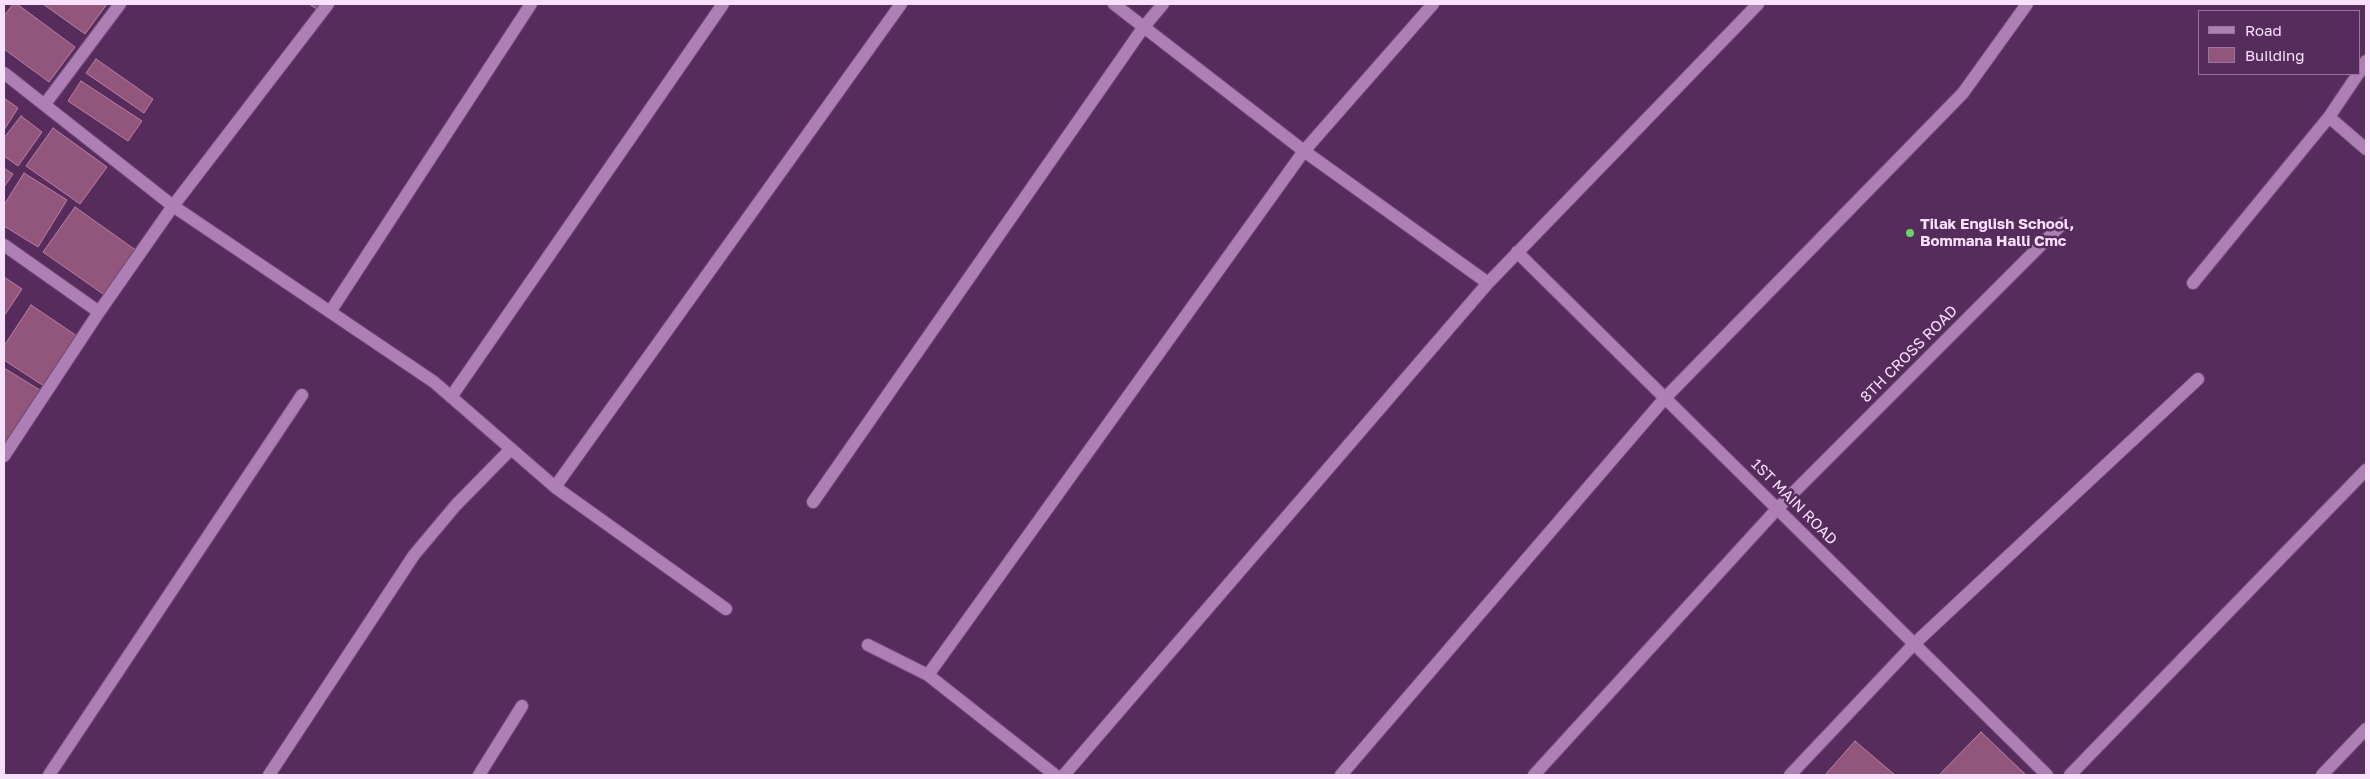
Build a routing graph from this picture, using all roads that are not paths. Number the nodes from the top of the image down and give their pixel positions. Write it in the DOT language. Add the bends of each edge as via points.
graph roads {
  1 [pos="120,4"];
  2 [pos="328,4"];
  3 [pos="530,4"];
  4 [pos="723,4"];
  5 [pos="901,4"];
  6 [pos="1114,4"];
  7 [pos="1163,4"];
  8 [pos="1433,4"];
  9 [pos="1758,4"];
  10 [pos="2027,4"];
  11 [pos="1143,28"];
  12 [pos="4,73"];
  13 [pos="2357,75"];
  14 [pos="45,104"];
  15 [pos="2328,117"];
  16 [pos="1304,150"];
  17 [pos="2366,150"];
  18 [pos="174,206"];
  19 [pos="2063,223"];
  20 [pos="4,245"];
  21 [pos="1517,252"];
  22 [pos="1488,283"];
  23 [pos="2193,283"];
  24 [pos="99,312"];
  25 [pos="330,312"];
  26 [pos="2198,378"];
  27 [pos="302,395"];
  28 [pos="451,397"];
  29 [pos="1665,398"];
  30 [pos="510,450"];
  31 [pos="4,456"];
  32 [pos="2366,470"];
  33 [pos="555,487"];
  34 [pos="813,502"];
  35 [pos="1777,509"];
  36 [pos="726,608"];
  37 [pos="1914,644"];
  38 [pos="868,645"];
  39 [pos="928,675"];
  40 [pos="522,706"];
  41 [pos="2366,730"];
  42 [pos="49,775"];
  43 [pos="269,775"];
  44 [pos="479,775"];
  45 [pos="1055,775"];
  46 [pos="1064,775"];
  47 [pos="1341,775"];
  48 [pos="1534,775"];
  49 [pos="1790,775"];
  50 [pos="2048,775"];
  51 [pos="2070,775"];
  52 [pos="2322,775"];
  1 -- 14 [label="street"];
  2 -- 18 [label="street"];
  3 -- 25 [label="street"];
  4 -- 28 [label="street"];
  5 -- 33 [label="street"];
  6 -- 11 [label="street"];
  7 -- 11 [label="street"];
  8 -- 16 [label="street"];
  9 -- 21 [label="street"];
  10 -- 29 [label="street" via="1963,93"];
  11 -- 16 [label="street"];
  11 -- 34 [label="street"];
  12 -- 14 [label="street"];
  13 -- 15 [label="street"];
  14 -- 18 [label="street"];
  15 -- 17 [label="street"];
  15 -- 23 [label="street"];
  16 -- 22 [label="street"];
  16 -- 39 [label="street"];
  18 -- 24 [label="street"];
  18 -- 25 [label="street"];
  19 -- 35 [label="street, 8TH CROSS ROAD"];
  20 -- 24 [label="street"];
  21 -- 22 [label="street"];
  21 -- 29 [label="street, 1ST MAIN ROAD"];
  22 -- 46 [label="street"];
  24 -- 31 [label="street"];
  25 -- 28 [label="street" via="434,382"];
  26 -- 37 [label="street"];
  27 -- 42 [label="street"];
  28 -- 30 [label="street"];
  29 -- 35 [label="street, 1ST MAIN ROAD"];
  29 -- 47 [label="street"];
  30 -- 33 [label="street"];
  30 -- 43 [label="street" via="414,555"];
  32 -- 51 [label="street"];
  33 -- 36 [label="street"];
  35 -- 37 [label="street, 1ST MAIN ROAD"];
  35 -- 48 [label="street, 8TH CROSS ROAD"];
  37 -- 49 [label="street"];
  37 -- 50 [label="street, 1ST MAIN ROAD"];
  38 -- 39 [label="street"];
  39 -- 45 [label="street"];
  40 -- 44 [label="street"];
  41 -- 52 [label="street"];
}
